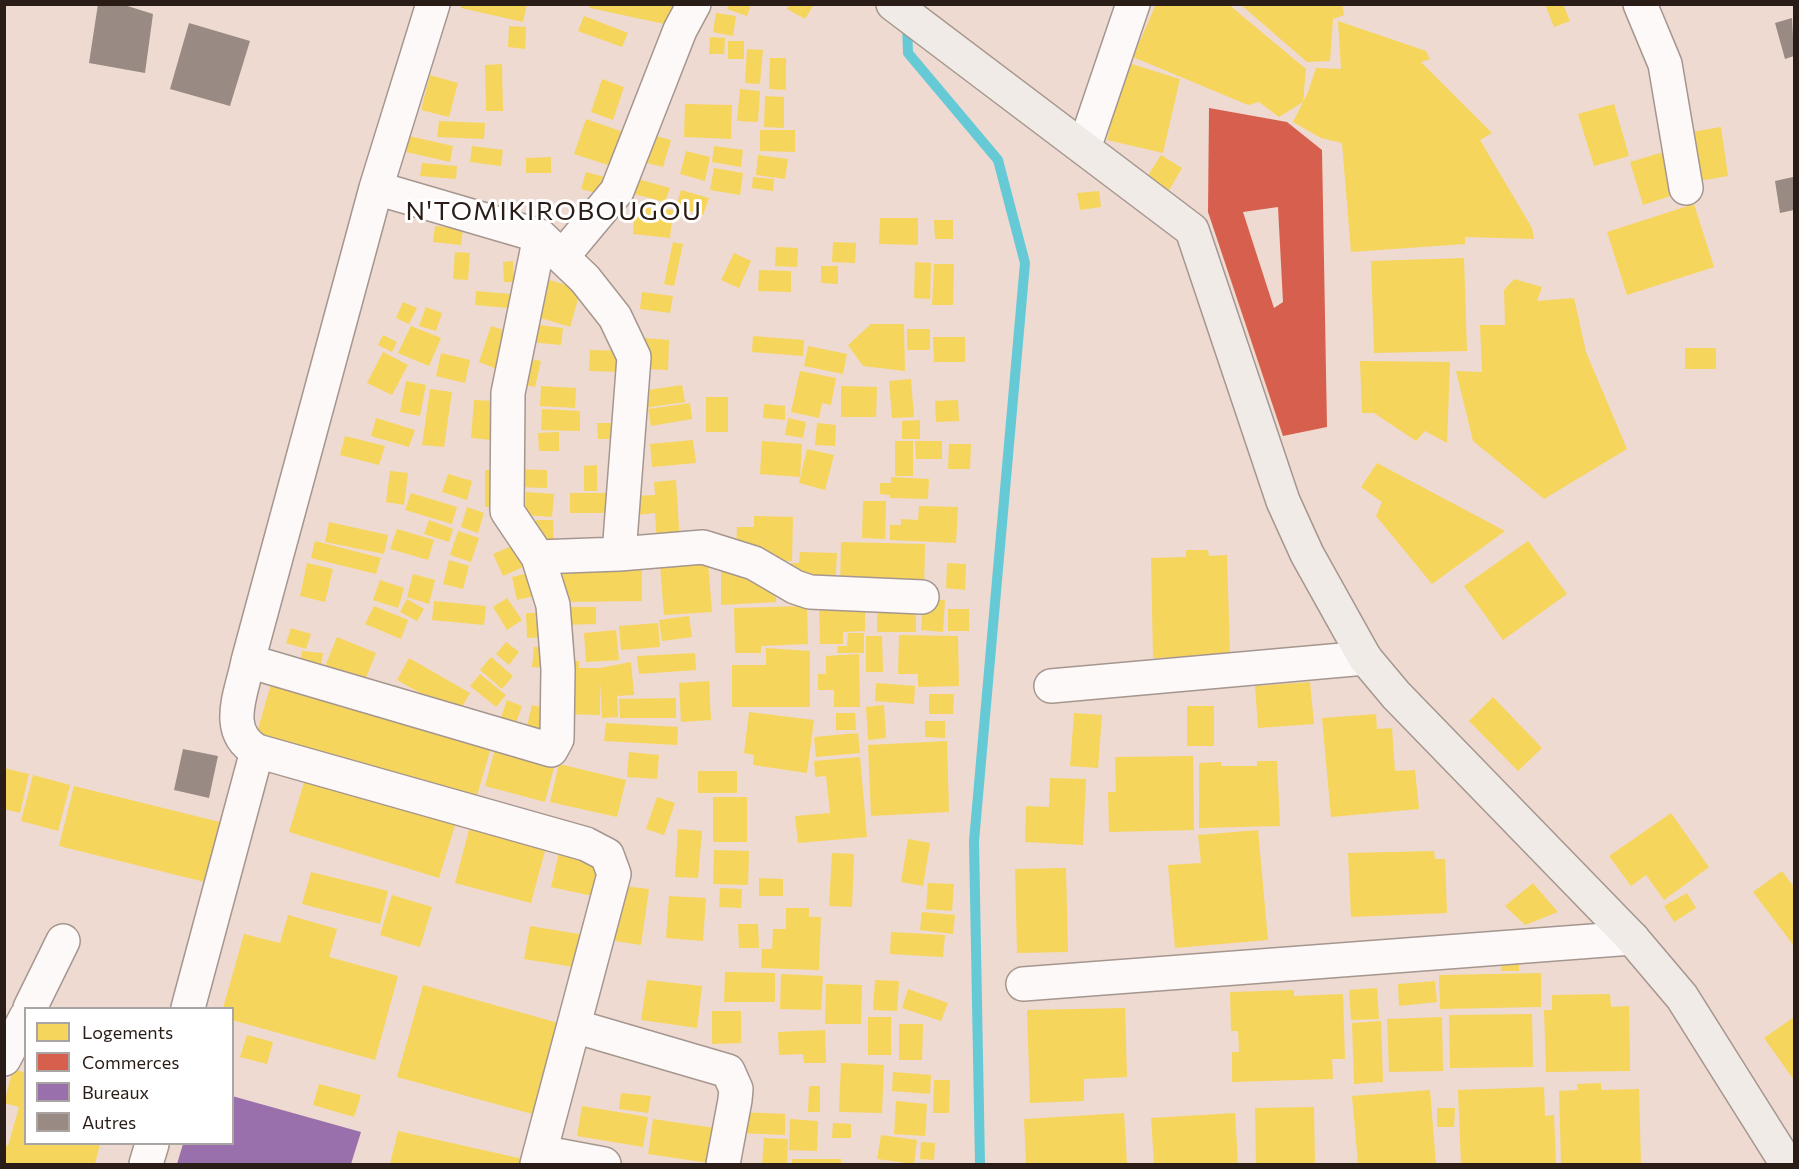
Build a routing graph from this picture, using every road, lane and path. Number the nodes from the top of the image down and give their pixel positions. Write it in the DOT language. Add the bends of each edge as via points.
graph roads {
  1 [pos="432,4"];
  2 [pos="694,4"];
  3 [pos="893,4"];
  4 [pos="1133,4"];
  5 [pos="1640,4"];
  6 [pos="1083,148"];
  7 [pos="376,188"];
  8 [pos="1686,188"];
  9 [pos="551,246"];
  10 [pos="619,554"];
  11 [pos="538,557"];
  12 [pos="922,597"];
  13 [pos="1365,658"];
  14 [pos="248,661"];
  15 [pos="1051,686"];
  16 [pos="257,751"];
  17 [pos="1632,938"];
  18 [pos="63,941"];
  19 [pos="1023,984"];
  20 [pos="30,1007"];
  21 [pos="188,1007"];
  22 [pos="24,1021"];
  23 [pos="574,1026"];
  24 [pos="4,1059"];
  25 [pos="151,1145"];
  26 [pos="538,1158"];
  27 [pos="146,1164"];
  28 [pos="604,1164"];
  29 [pos="723,1164"];
  30 [pos="1787,1164"];
  1 -- 7 [label="street"];
  2 -- 9 [label="street" via="616,191"];
  3 -- 6 [label="street"];
  4 -- 6 [label="street"];
  5 -- 8 [label="street" via="1665,64"];
  6 -- 13 [label="street" via="1192,230 1283,501 1306,554"];
  7 -- 9 [label="street"];
  7 -- 14 [label="street"];
  9 -- 10 [label="street" via="615,316 634,357"];
  9 -- 11 [label="street" via="508,393 507,511"];
  10 -- 11 [label="street"];
  10 -- 12 [label="street" via="703,546 754,563 810,592"];
  11 -- 14 [label="street" via="553,605 558,669 557,739 551,750"];
  13 -- 15 [label="street"];
  13 -- 17 [label="street" via="1396,695"];
  14 -- 16 [label="street" via="235,723 244,743"];
  16 -- 21 [label="street"];
  16 -- 23 [label="street" via="586,844 607,855 614,874"];
  17 -- 19 [label="street"];
  17 -- 30 [label="street" via="1682,997"];
  18 -- 20 [label="street"];
  22 -- 24 [label="street"];
  23 -- 26 [label="street"];
  23 -- 29 [label="street" via="728,1071 736,1089"];
  25 -- 27 [label="street"];
  26 -- 28 [label="street"];
}
